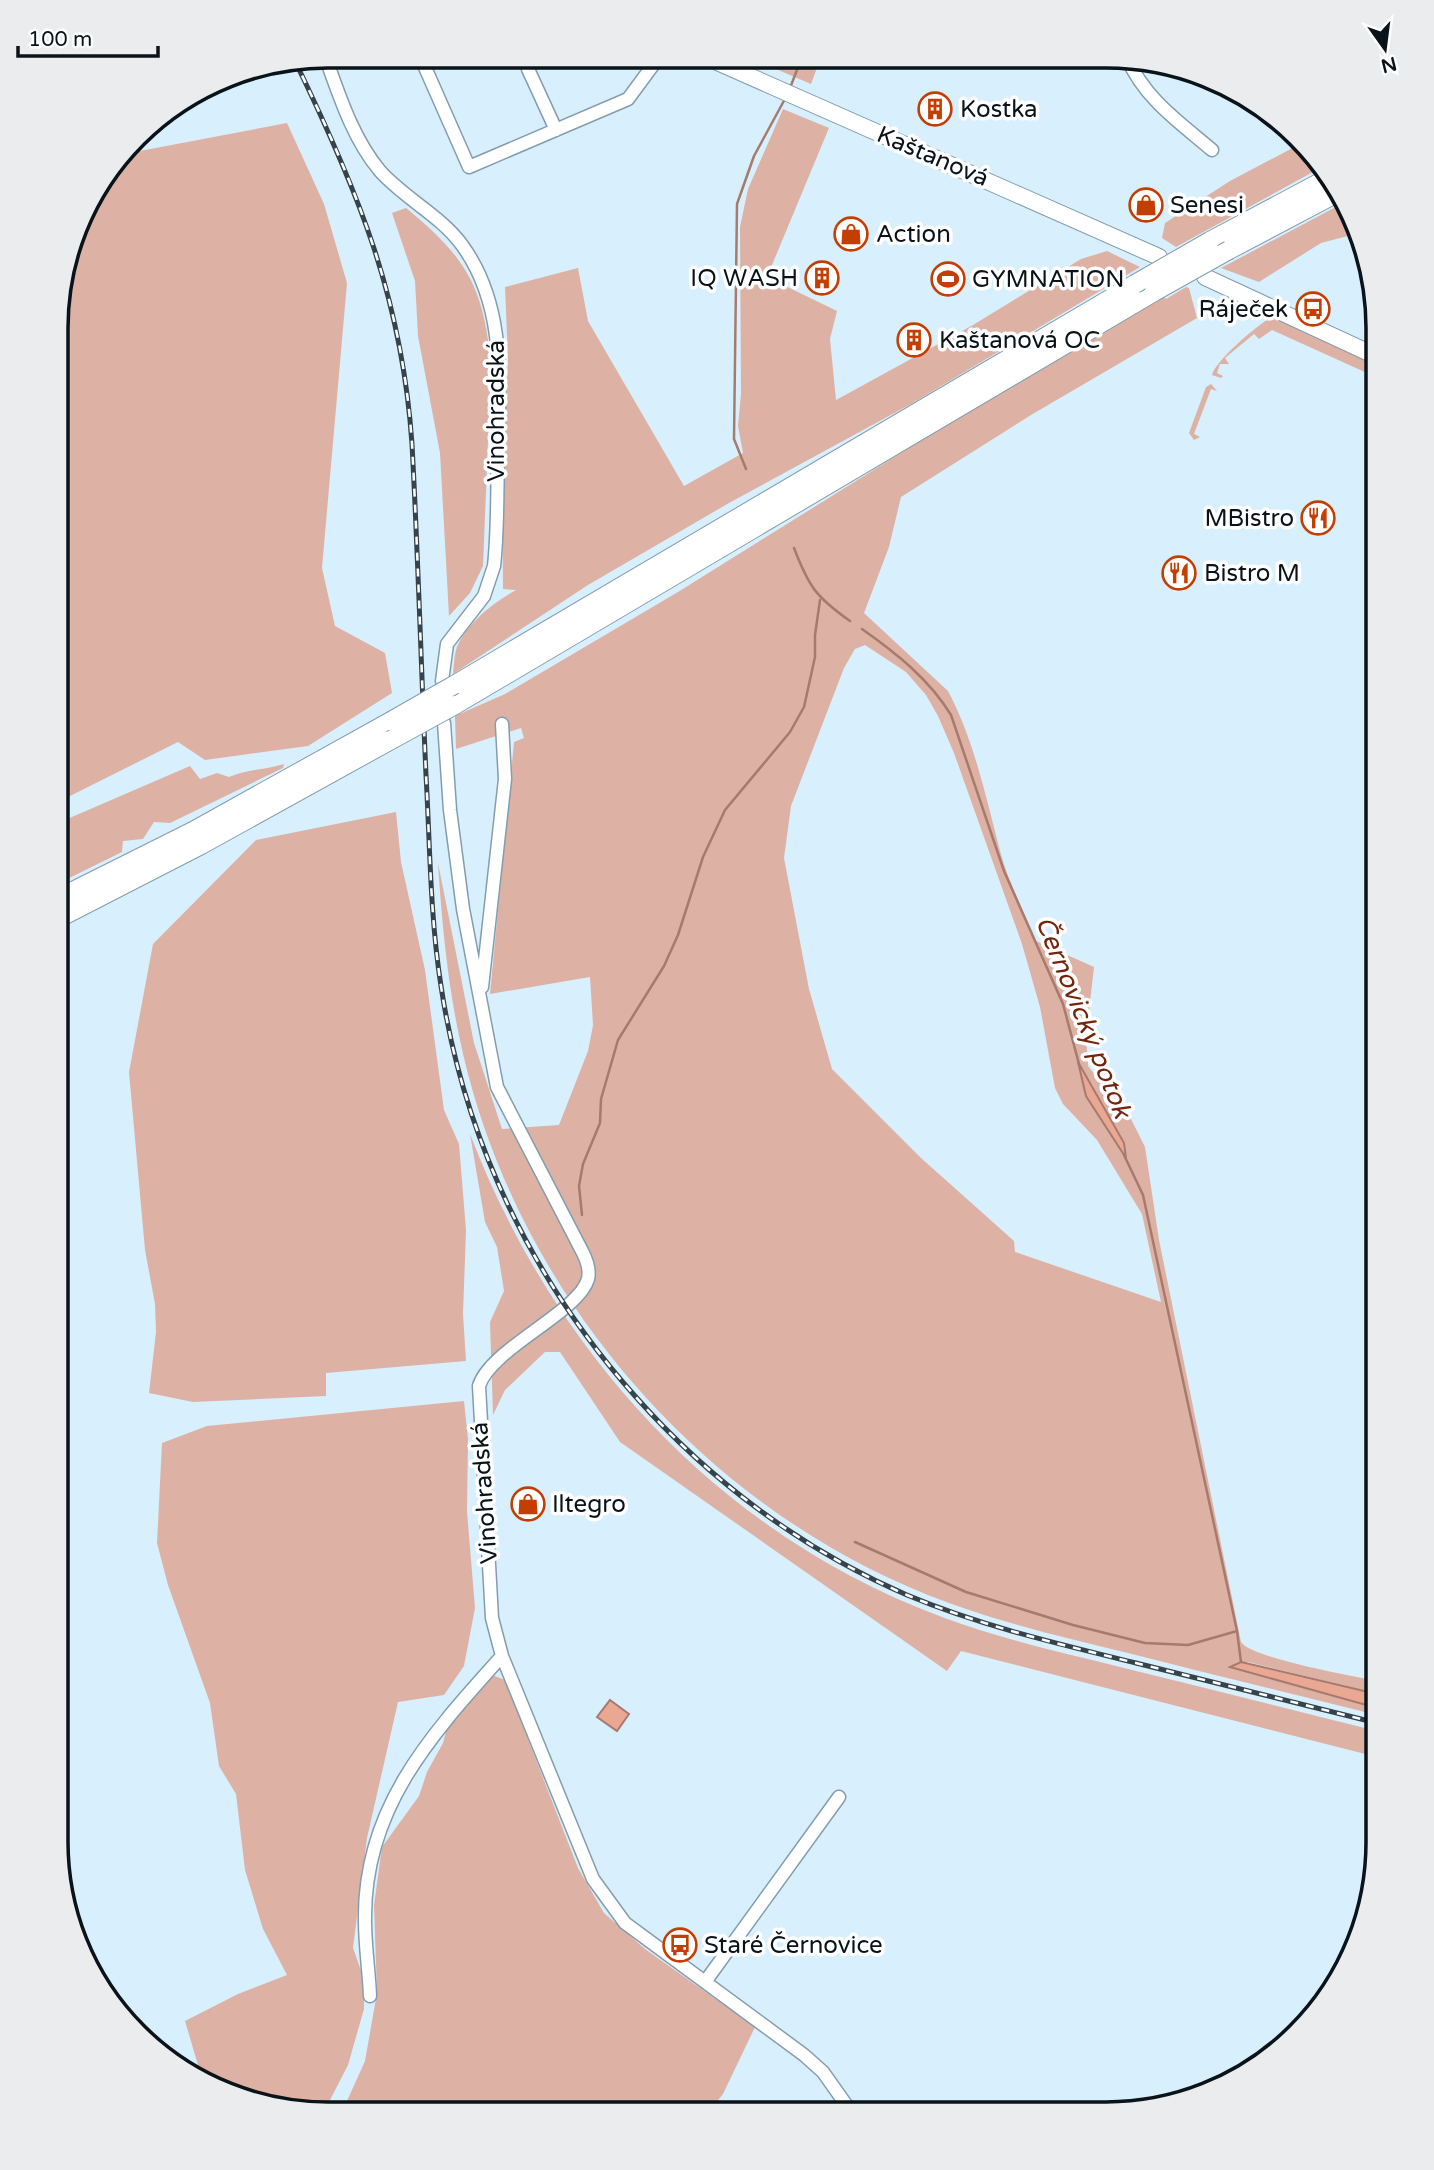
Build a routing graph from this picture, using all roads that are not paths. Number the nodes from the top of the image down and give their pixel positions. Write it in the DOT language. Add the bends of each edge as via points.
graph roads {
  1 [pos="330,68"];
  2 [pos="425,68"];
  3 [pos="528,68"];
  4 [pos="651,68"];
  5 [pos="731,68"];
  6 [pos="1132,70"];
  7 [pos="556,130"];
  8 [pos="1212,150"];
  9 [pos="1321,182"];
  10 [pos="1330,197"];
  11 [pos="1159,257"];
  12 [pos="1205,277"];
  13 [pos="1322,329"];
  14 [pos="1366,341"];
  15 [pos="1366,351"];
  16 [pos="448,683"];
  17 [pos="444,723"];
  18 [pos="502,724"];
  19 [pos="68,894"];
  20 [pos="463,909"];
  21 [pos="489,911"];
  22 [pos="68,913"];
  23 [pos="480,1005"];
  24 [pos="502,1656"];
  25 [pos="839,1797"];
  26 [pos="705,1982"];
  27 [pos="370,1996"];
  28 [pos="844,2102"];
  1 -- 16 [label="street, Vinohradská" via="363,146 381,172 464,247 482,279 495,322 499,367 494,566 484,596 447,644"];
  2 -- 7 [label="street" via="469,167"];
  3 -- 7 [label="street"];
  4 -- 7 [label="street" via="628,99"];
  5 -- 11 [label="main road, Kaštanová"];
  6 -- 8 [label="street" via="1155,102"];
  9 -- 16 [label="highway, bridge" via="1135,284"];
  10 -- 22 [label="highway, bridge" via="1154,292 455,705"];
  12 -- 13 [label="main road"];
  13 -- 14 [label="main road"];
  13 -- 15 [label="main road"];
  16 -- 19 [label="highway, bridge" via="391,721 193,831"];
  17 -- 20 [label="street, Vinohradská"];
  18 -- 21 [label="street, Vinohradská" via="505,779"];
  20 -- 21 [label="street"];
  20 -- 23 [label="street, Vinohradská"];
  21 -- 23 [label="street, Vinohradská"];
  23 -- 24 [label="street, Vinohradská" via="504,1105 583,1252 589,1273 574,1298 492,1367 479,1386 492,1618"];
  24 -- 26 [label="street, Vinohradská" via="606,1902 625,1923"];
  24 -- 27 [label="street" via="437,1727 396,1792 373,1848 365,1918"];
  25 -- 26 [label="street"];
  26 -- 28 [label="street, Vinohradská" via="804,2055"];
}
